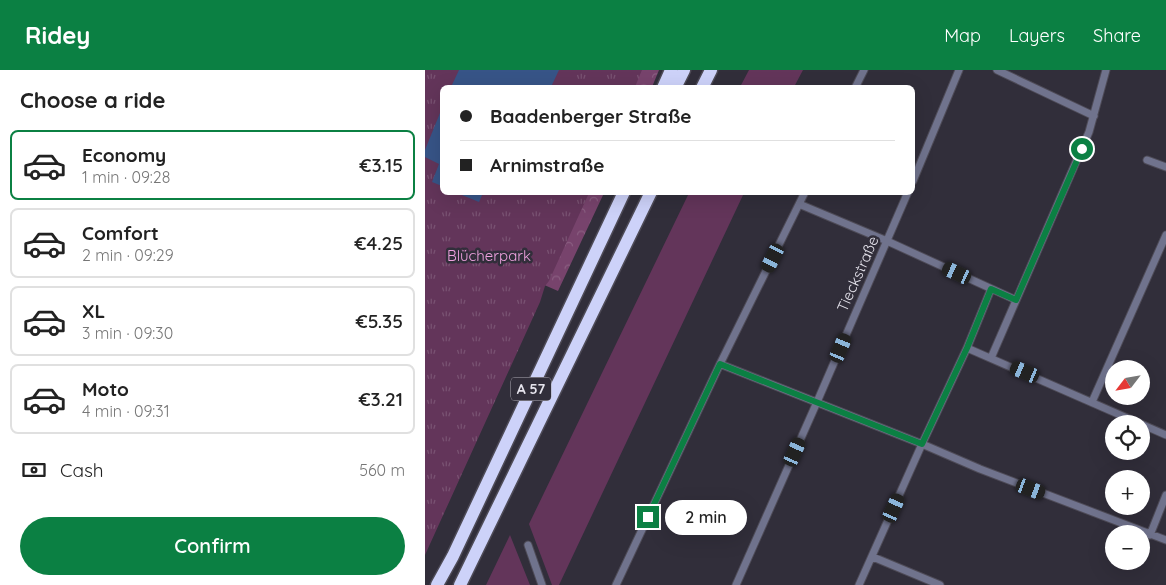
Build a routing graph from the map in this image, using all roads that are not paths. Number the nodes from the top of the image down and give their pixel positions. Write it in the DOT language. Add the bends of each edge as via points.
graph roads {
  1 [pos="671,70"];
  2 [pos="684,70"];
  3 [pos="711,70"];
  4 [pos="864,70"];
  5 [pos="959,70"];
  6 [pos="997,70"];
  7 [pos="1106,70"];
  8 [pos="664,85"];
  9 [pos="676,85"];
  10 [pos="704,85"];
  11 [pos="856,85"];
  12 [pos="1094,116"];
  13 [pos="1147,160"];
  14 [pos="1166,167"];
  15 [pos="915,176"];
  16 [pos="623,195"];
  17 [pos="650,195"];
  18 [pos="804,195"];
  19 [pos="907,195"];
  20 [pos="799,204"];
  21 [pos="1166,235"];
  22 [pos="887,242"];
  23 [pos="991,289"];
  24 [pos="1016,300"];
  25 [pos="967,348"];
  26 [pos="991,358"];
  27 [pos="720,364"];
  28 [pos="817,402"];
  29 [pos="1093,402"];
  30 [pos="1166,435"];
  31 [pos="922,444"];
  32 [pos="1166,495"];
  33 [pos="1124,525"];
  34 [pos="1150,535"];
  35 [pos="1166,540"];
  36 [pos="528,545"];
  37 [pos="873,557"];
  38 [pos="437,585"];
  39 [pos="460,585"];
  40 [pos="542,585"];
  41 [pos="616,585"];
  42 [pos="735,585"];
  43 [pos="859,585"];
  44 [pos="940,585"];
  1 -- 8 [label="highway"];
  2 -- 9 [label="highway"];
  3 -- 10 [label="highway"];
  4 -- 11 [label="street"];
  5 -- 15 [label="street"];
  6 -- 12 [label="street"];
  7 -- 12 [label="street"];
  12 -- 24 [label="street"];
  13 -- 14 [label="street"];
  16 -- 38 [label="highway, A 57"];
  17 -- 39 [label="highway, A 57"];
  18 -- 20 [label="street"];
  19 -- 22 [label="street, Tieckstraße"];
  20 -- 22 [label="street"];
  20 -- 27 [label="street"];
  21 -- 29 [label="street"];
  22 -- 23 [label="street"];
  22 -- 28 [label="street, Tieckstraße"];
  23 -- 24 [label="street"];
  23 -- 25 [label="street"];
  24 -- 26 [label="street"];
  25 -- 26 [label="street"];
  25 -- 31 [label="street"];
  26 -- 29 [label="street"];
  27 -- 28 [label="street"];
  27 -- 41 [label="street"];
  28 -- 31 [label="street"];
  28 -- 42 [label="street, Tieckstraße"];
  29 -- 30 [label="street"];
  31 -- 33 [label="street"];
  31 -- 37 [label="street"];
  32 -- 34 [label="street"];
  34 -- 35 [label="street"];
  36 -- 40 [label="street"];
  37 -- 43 [label="street"];
  37 -- 44 [label="street"];
}
